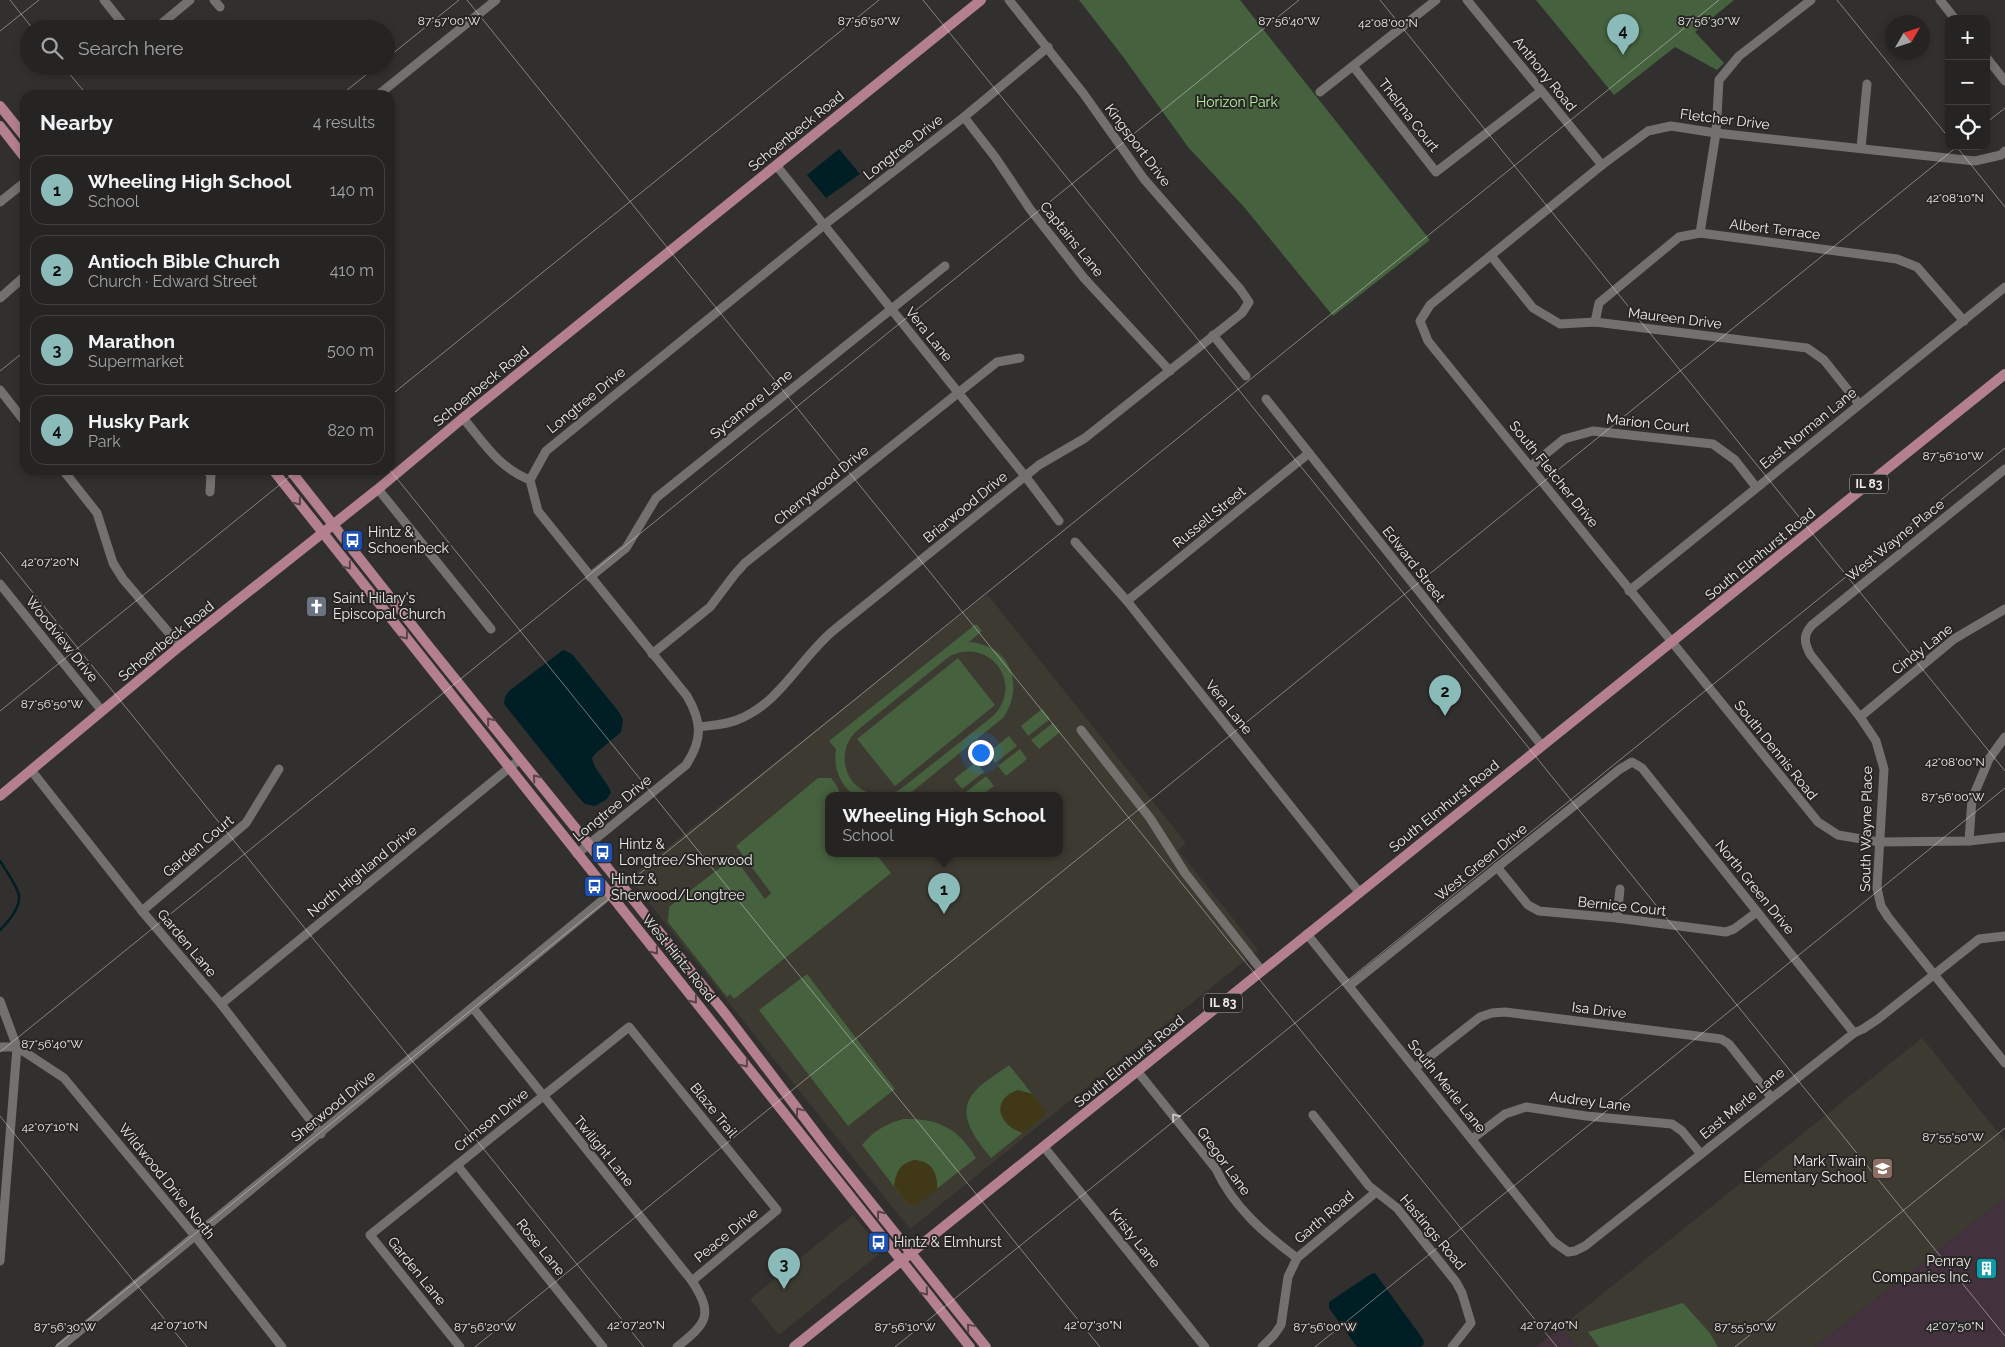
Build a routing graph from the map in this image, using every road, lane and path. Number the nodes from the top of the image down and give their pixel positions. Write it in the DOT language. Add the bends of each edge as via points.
graph roads {
  1 [pos="104,0"];
  2 [pos="190,0"];
  3 [pos="496,0"];
  4 [pos="981,0"];
  5 [pos="1009,0"];
  6 [pos="1436,0"];
  7 [pos="1467,0"];
  8 [pos="1811,0"];
  9 [pos="1940,0"];
  10 [pos="1952,15"];
  11 [pos="120,20"];
  12 [pos="165,20"];
  13 [pos="1048,48"];
  14 [pos="1988,60"];
  15 [pos="1353,66"];
  16 [pos="2005,81"];
  17 [pos="1867,84"];
  18 [pos="384,90"];
  19 [pos="1320,92"];
  20 [pos="1541,92"];
  21 [pos="0,106"];
  22 [pos="964,117"];
  23 [pos="0,126"];
  24 [pos="20,131"];
  25 [pos="1716,133"];
  26 [pos="1861,148"];
  27 [pos="2005,151"];
  28 [pos="20,152"];
  29 [pos="776,165"];
  30 [pos="1602,165"];
  31 [pos="20,186"];
  32 [pos="0,202"];
  33 [pos="824,225"];
  34 [pos="1700,234"];
  35 [pos="1492,257"];
  36 [pos="945,266"];
  37 [pos="20,280"];
  38 [pos="2005,287"];
  39 [pos="0,298"];
  40 [pos="1249,302"];
  41 [pos="891,310"];
  42 [pos="1420,321"];
  43 [pos="1964,321"];
  44 [pos="1596,322"];
  45 [pos="1213,335"];
  46 [pos="1020,358"];
  47 [pos="1170,371"];
  48 [pos="2005,374"];
  49 [pos="1246,376"];
  50 [pos="0,390"];
  51 [pos="958,392"];
  52 [pos="1266,400"];
  53 [pos="1859,404"];
  54 [pos="20,416"];
  55 [pos="464,418"];
  56 [pos="1309,453"];
  57 [pos="1531,466"];
  58 [pos="2005,469"];
  59 [pos="67,475"];
  60 [pos="211,475"];
  61 [pos="277,475"];
  62 [pos="294,475"];
  63 [pos="395,475"];
  64 [pos="395,475"];
  65 [pos="1025,476"];
  66 [pos="530,480"];
  67 [pos="1756,487"];
  68 [pos="378,489"];
  69 [pos="210,492"];
  70 [pos="1059,521"];
  71 [pos="332,525"];
  72 [pos="323,533"];
  73 [pos="1075,542"];
  74 [pos="590,577"];
  75 [pos="0,584"];
  76 [pos="1630,591"];
  77 [pos="1127,601"];
  78 [pos="2005,609"];
  79 [pos="491,630"];
  80 [pos="1804,636"];
  81 [pos="1672,642"];
  82 [pos="180,646"];
  83 [pos="652,654"];
  84 [pos="102,711"];
  85 [pos="1860,717"];
  86 [pos="699,726"];
  87 [pos="1080,730"];
  88 [pos="2005,737"];
  89 [pos="1542,746"];
  90 [pos="520,759"];
  91 [pos="1632,762"];
  92 [pos="509,768"];
  93 [pos="280,769"];
  94 [pos="31,770"];
  95 [pos="0,796"];
  96 [pos="2005,837"];
  97 [pos="1968,841"];
  98 [pos="1879,842"];
  99 [pos="589,845"];
  100 [pos="578,854"];
  101 [pos="1497,867"];
  102 [pos="621,885"];
  103 [pos="1620,889"];
  104 [pos="1359,892"];
  105 [pos="609,894"];
  106 [pos="142,911"];
  107 [pos="1757,912"];
  108 [pos="1617,918"];
  109 [pos="1308,934"];
  110 [pos="2005,936"];
  111 [pos="1262,971"];
  112 [pos="1934,974"];
  113 [pos="1349,986"];
  114 [pos="0,1001"];
  115 [pos="221,1004"];
  116 [pos="473,1008"];
  117 [pos="629,1027"];
  118 [pos="1854,1033"];
  119 [pos="0,1047"];
  120 [pos="17,1047"];
  121 [pos="2005,1063"];
  122 [pos="1415,1068"];
  123 [pos="1138,1072"];
  124 [pos="542,1096"];
  125 [pos="1771,1097"];
  126 [pos="1313,1115"];
  127 [pos="321,1134"];
  128 [pos="1472,1139"];
  129 [pos="1044,1147"];
  130 [pos="1701,1154"];
  131 [pos="457,1165"];
  132 [pos="1376,1192"];
  133 [pos="777,1210"];
  134 [pos="370,1235"];
  135 [pos="195,1236"];
  136 [pos="910,1252"];
  137 [pos="1568,1252"];
  138 [pos="1297,1258"];
  139 [pos="900,1260"];
  140 [pos="0,1261"];
  141 [pos="692,1281"];
  142 [pos="60,1347"];
  143 [pos="282,1347"];
  144 [pos="460,1347"];
  145 [pos="603,1347"];
  146 [pos="677,1347"];
  147 [pos="794,1347"];
  148 [pos="970,1347"];
  149 [pos="986,1347"];
  150 [pos="1205,1347"];
  151 [pos="1262,1347"];
  152 [pos="1452,1347"];
  1 -- 11 [label="street"];
  2 -- 12 [label="street"];
  3 -- 18 [label="street"];
  4 -- 29 [label="main road, Schoenbeck Road"];
  5 -- 13 [label="street, Kingsport Drive"];
  6 -- 15 [label="street"];
  7 -- 20 [label="street, Anthony Road"];
  8 -- 25 [label="street" via="1739,56 1719,80"];
  9 -- 10 [label="street"];
  13 -- 22 [label="street, Longtree Drive"];
  13 -- 40 [label="street, Kingsport Drive" via="1144,179"];
  14 -- 16 [label="street"];
  15 -- 19 [label="street"];
  15 -- 20 [label="street, Thelma Court" via="1436,172"];
  17 -- 26 [label="street"];
  20 -- 30 [label="street, Anthony Road"];
  21 -- 24 [label="main road"];
  22 -- 33 [label="street, Longtree Drive"];
  22 -- 47 [label="street, Captains Lane" via="1084,278"];
  23 -- 28 [label="main road"];
  25 -- 26 [label="street, Fletcher Drive"];
  25 -- 30 [label="street, Fletcher Drive" via="1671,126 1648,132"];
  25 -- 34 [label="street"];
  26 -- 27 [label="street, Fletcher Drive" via="1975,161 2001,155"];
  29 -- 33 [label="street, Vera Lane"];
  29 -- 55 [label="main road, Schoenbeck Road"];
  30 -- 35 [label="street, Fletcher Drive"];
  31 -- 32 [label="street"];
  33 -- 41 [label="street, Vera Lane"];
  33 -- 66 [label="street, Longtree Drive" via="546,451"];
  34 -- 43 [label="street, Albert Terrace" via="1897,259 1917,266"];
  34 -- 44 [label="street, Albert Terrace" via="1679,237 1599,303"];
  35 -- 42 [label="street, Fletcher Drive" via="1430,305"];
  35 -- 44 [label="street, Maureen Drive" via="1534,308 1560,324"];
  36 -- 41 [label="street, Sycamore Lane"];
  37 -- 39 [label="street"];
  38 -- 43 [label="street, East Norman Lane"];
  40 -- 45 [label="street, Briarwood Drive" via="1242,313"];
  41 -- 51 [label="street, Vera Lane"];
  41 -- 74 [label="street, Sycamore Lane" via="656,498 626,548"];
  42 -- 57 [label="street, South Fletcher Drive" via="1428,341"];
  43 -- 53 [label="street, East Norman Lane"];
  44 -- 53 [label="street, Maureen Drive" via="1807,348 1824,360"];
  45 -- 47 [label="street, Briarwood Drive"];
  45 -- 49 [label="street"];
  46 -- 51 [label="street, Cherrywood Drive" via="997,362"];
  47 -- 65 [label="street, Briarwood Drive" via="1085,438"];
  48 -- 81 [label="main road, South Elmhurst Road / IL 83"];
  50 -- 54 [label="street"];
  51 -- 65 [label="street, Vera Lane"];
  51 -- 83 [label="street, Cherrywood Drive" via="745,563 710,607"];
  52 -- 56 [label="street, Edward Street"];
  53 -- 67 [label="street, East Norman Lane"];
  55 -- 63 [label="main road, Schoenbeck Road"];
  55 -- 66 [label="street" via="500,463"];
  56 -- 77 [label="street, Russell Street"];
  56 -- 89 [label="street, Edward Street"];
  57 -- 67 [label="street, Marion Court" via="1564,439 1593,431 1713,444 1735,460"];
  57 -- 76 [label="street, South Fletcher Drive"];
  58 -- 80 [label="street, West Wayne Place" via="1812,625"];
  59 -- 82 [label="street" via="98,513 113,563 123,579"];
  60 -- 69 [label="street"];
  61 -- 72 [label="main road, West Hintz Road, one-way"];
  62 -- 71 [label="main road, West Hintz Road"];
  64 -- 68 [label="main road, Schoenbeck Road"];
  65 -- 70 [label="street, Vera Lane"];
  65 -- 86 [label="street, Briarwood Drive" via="828,635 770,699 737,720"];
  66 -- 74 [label="street" via="538,511"];
  67 -- 76 [label="street, East Norman Lane"];
  68 -- 71 [label="main road, Schoenbeck Road"];
  68 -- 79 [label="street"];
  71 -- 72 [label="main road, Schoenbeck Road"];
  90 -- 71 [label="main road, West Hintz Road, one-way"];
  72 -- 82 [label="main road, Schoenbeck Road"];
  72 -- 92 [label="main road, West Hintz Road, one-way"];
  73 -- 77 [label="street, Vera Lane"];
  74 -- 83 [label="street"];
  75 -- 84 [label="street, Woodview Drive"];
  76 -- 81 [label="street, South Fletcher Drive"];
  77 -- 104 [label="street, Vera Lane"];
  78 -- 85 [label="street, Cindy Lane" via="1954,639"];
  80 -- 85 [label="street, South Wayne Place" via="1810,654"];
  81 -- 89 [label="main road, South Elmhurst Road / IL 83"];
  81 -- 98 [label="street, South Dennis Road" via="1818,822 1838,835"];
  82 -- 84 [label="main road, Schoenbeck Road"];
  83 -- 86 [label="street" via="687,696"];
  84 -- 94 [label="main road, Schoenbeck Road"];
  85 -- 98 [label="street, South Wayne Place" via="1876,741 1884,769"];
  86 -- 99 [label="street, Longtree Drive" via="696,748 686,765"];
  87 -- 111 [label="street" via="1127,787 1185,873"];
  88 -- 97 [label="street" via="1989,759 1972,799"];
  89 -- 104 [label="main road, South Elmhurst Road / IL 83"];
  90 -- 92 [label="street, North Highland Drive"];
  99 -- 90 [label="main road, West Hintz Road, one-way"];
  91 -- 101 [label="street, West Green Drive"];
  91 -- 107 [label="street, North Green Drive" via="1642,768"];
  92 -- 100 [label="main road, West Hintz Road"];
  92 -- 115 [label="street, North Highland Drive"];
  93 -- 106 [label="street, Garden Court" via="246,823"];
  94 -- 95 [label="main road, Schoenbeck Road"];
  94 -- 106 [label="street, Garden Lane"];
  96 -- 97 [label="street, South Dennis Road"];
  97 -- 98 [label="street, South Dennis Road"];
  98 -- 112 [label="street, South Wayne Place" via="1877,888 1881,906"];
  99 -- 100 [label="street, Longtree Drive"];
  99 -- 102 [label="main road, West Hintz Road"];
  100 -- 105 [label="main road, West Hintz Road"];
  101 -- 108 [label="street, Bernice Court" via="1533,908 1544,912"];
  101 -- 113 [label="street, West Green Drive"];
  102 -- 105 [label="street, Sherwood Drive"];
  136 -- 102 [label="main road, West Hintz Road, one-way"];
  103 -- 108 [label="street"];
  104 -- 109 [label="main road, South Elmhurst Road / IL 83"];
  105 -- 116 [label="street, Sherwood Drive"];
  105 -- 139 [label="main road, West Hintz Road, one-way"];
  106 -- 115 [label="street, Garden Lane"];
  107 -- 108 [label="street, Bernice Court" via="1734,930 1726,932"];
  107 -- 118 [label="street, North Green Drive"];
  109 -- 111 [label="main road, South Elmhurst Road / IL 83"];
  109 -- 113 [label="street, South Merle Lane"];
  110 -- 112 [label="street, East Merle Lane" via="1979,939"];
  111 -- 123 [label="main road, South Elmhurst Road / IL 83"];
  112 -- 118 [label="street, East Merle Lane" via="1878,1019"];
  112 -- 121 [label="street, South Wayne Place"];
  113 -- 122 [label="street, South Merle Lane"];
  114 -- 120 [label="street"];
  115 -- 127 [label="street, Garden Lane"];
  116 -- 124 [label="street, Twilight Lane"];
  116 -- 127 [label="street, Sherwood Drive"];
  117 -- 124 [label="street, Crimson Drive"];
  117 -- 133 [label="street, Blaze Trail"];
  118 -- 125 [label="street, East Merle Lane"];
  119 -- 120 [label="street"];
  120 -- 135 [label="street, Wildwood Drive North" via="64,1078"];
  120 -- 140 [label="street"];
  122 -- 125 [label="street, Isa Drive" via="1480,1017 1492,1012 1505,1012 1721,1039 1729,1044"];
  122 -- 128 [label="street, South Merle Lane"];
  123 -- 129 [label="main road, South Elmhurst Road / IL 83"];
  138 -- 123 [label="street, Gregor Lane, one-way" via="1249,1217"];
  124 -- 131 [label="street, Crimson Drive"];
  124 -- 141 [label="street, Twilight Lane"];
  125 -- 130 [label="street, East Merle Lane"];
  126 -- 132 [label="street, Hastings Road"];
  127 -- 135 [label="street, Sherwood Drive"];
  128 -- 130 [label="street, Audrey Lane" via="1505,1114 1526,1107 1672,1124"];
  128 -- 137 [label="street, South Merle Lane" via="1554,1242"];
  129 -- 136 [label="main road, South Elmhurst Road / IL 83"];
  129 -- 150 [label="street, Kristy Lane"];
  130 -- 137 [label="street, East Merle Lane" via="1585,1246"];
  131 -- 134 [label="street, Crimson Drive"];
  131 -- 145 [label="street, Rose Lane"];
  132 -- 138 [label="street, Garth Road"];
  132 -- 152 [label="street, Hastings Road" via="1397,1208 1462,1293 1471,1323"];
  133 -- 141 [label="street, Peace Drive"];
  134 -- 144 [label="street, Garden Lane"];
  135 -- 142 [label="street, Sherwood Drive"];
  135 -- 143 [label="street, Wildwood Drive North"];
  136 -- 139 [label="main road, South Elmhurst Road / IL 83"];
  149 -- 136 [label="main road, West Hintz Road, one-way"];
  138 -- 151 [label="street, Garth Road" via="1288,1277 1281,1325"];
  139 -- 147 [label="main road, IL 83"];
  139 -- 148 [label="main road, West Hintz Road, one-way"];
  141 -- 146 [label="street, Twilight Lane" via="701,1296 705,1315 696,1332"];
}
